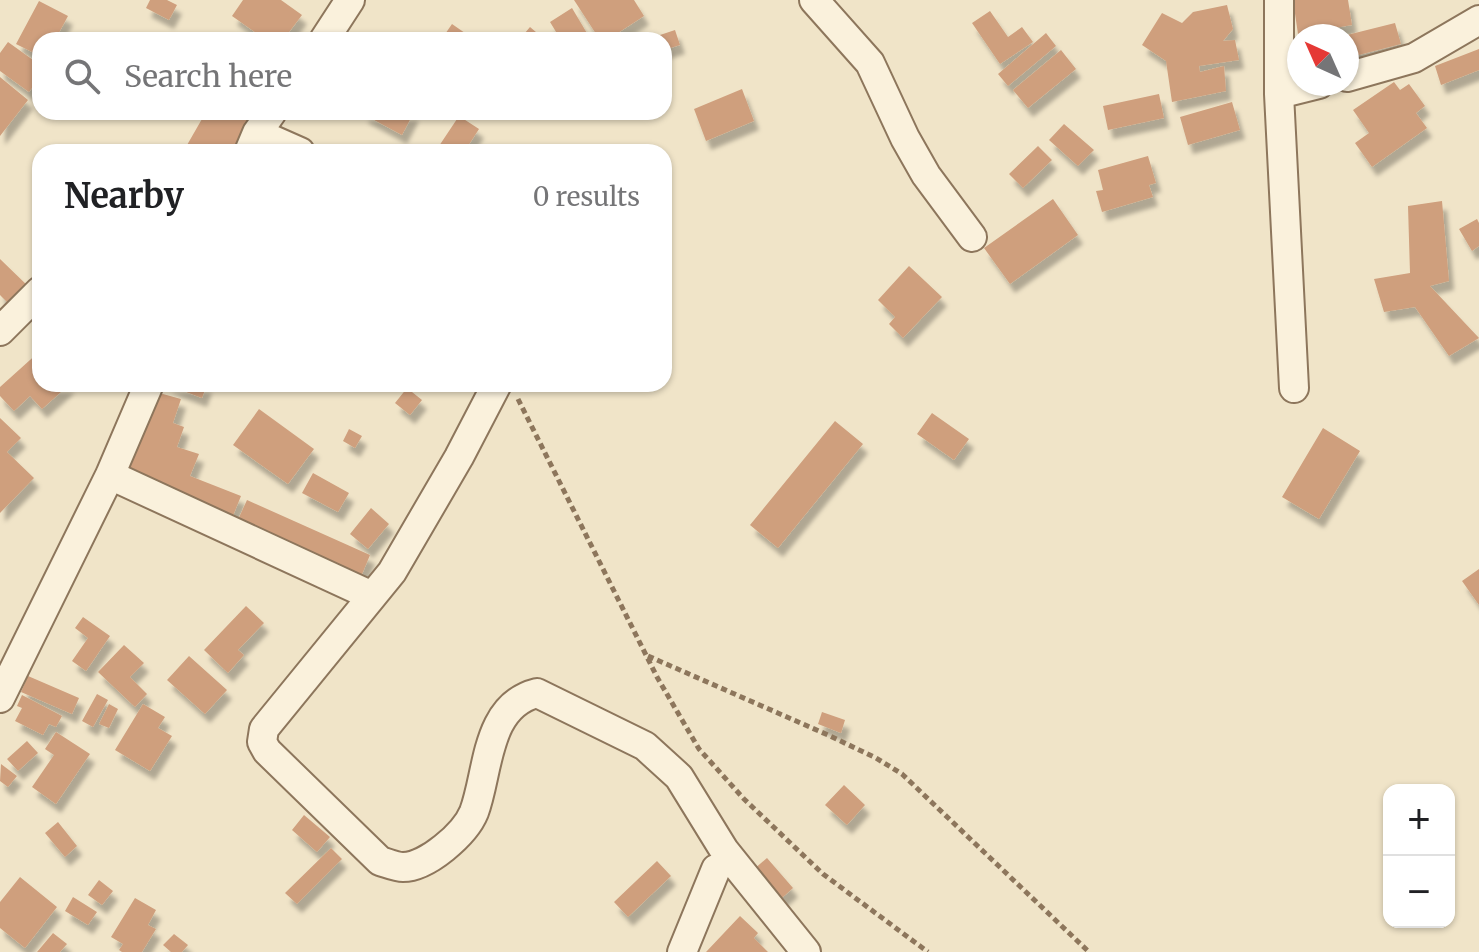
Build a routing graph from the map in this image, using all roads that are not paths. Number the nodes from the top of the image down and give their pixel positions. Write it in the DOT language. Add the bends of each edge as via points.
graph roads {
  1 [pos="350,0"];
  2 [pos="814,0"];
  3 [pos="1279,0"];
  4 [pos="1479,20"];
  5 [pos="329,32"];
  6 [pos="1359,74"];
  7 [pos="1287,92"];
  8 [pos="1279,94"];
  9 [pos="259,132"];
  10 [pos="284,144"];
  11 [pos="972,237"];
  12 [pos="32,299"];
  13 [pos="0,331"];
  14 [pos="1294,388"];
  15 [pos="146,392"];
  16 [pos="506,392"];
  17 [pos="110,475"];
  18 [pos="372,596"];
  19 [pos="0,698"];
  20 [pos="716,869"];
  21 [pos="682,952"];
  22 [pos="806,952"];
  1 -- 5 [label="street"];
  2 -- 11 [label="street" via="870,63 926,175"];
  3 -- 8 [label="street"];
  4 -- 6 [label="street" via="1414,58"];
  7 -- 8 [label="street"];
  8 -- 14 [label="street"];
  9 -- 10 [label="street"];
  12 -- 13 [label="street"];
  15 -- 17 [label="street"];
  16 -- 18 [label="street"];
  17 -- 18 [label="street"];
  17 -- 19 [label="street"];
  18 -- 22 [label="street" via="273,717 262,742 380,861 401,868 419,865 453,838 472,816 491,741 507,712 537,693 645,746 679,777 724,850"];
  20 -- 21 [label="street"];
}
